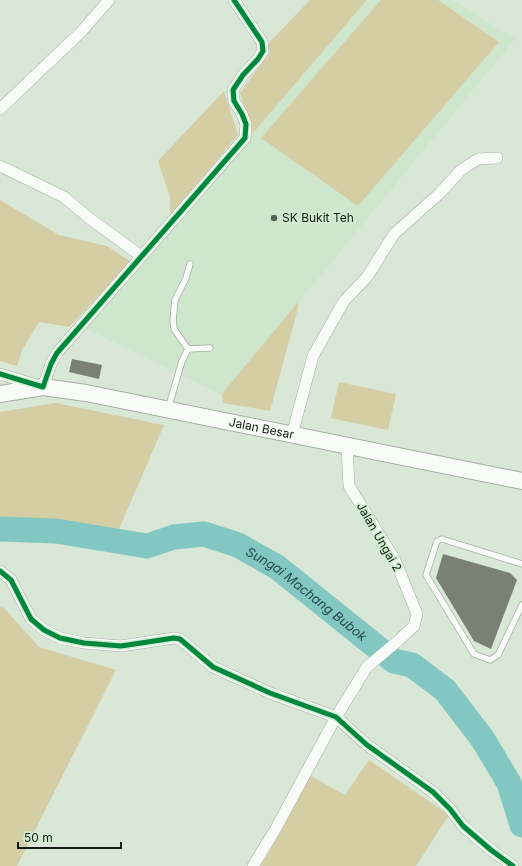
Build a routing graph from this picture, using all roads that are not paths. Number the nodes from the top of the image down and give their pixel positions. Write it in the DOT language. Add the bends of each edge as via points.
graph roads {
  1 [pos="109,0"];
  2 [pos="234,0"];
  3 [pos="0,108"];
  4 [pos="497,158"];
  5 [pos="0,166"];
  6 [pos="141,256"];
  7 [pos="190,264"];
  8 [pos="210,348"];
  9 [pos="188,349"];
  10 [pos="0,374"];
  11 [pos="43,387"];
  12 [pos="0,394"];
  13 [pos="168,409"];
  14 [pos="292,435"];
  15 [pos="348,446"];
  16 [pos="522,481"];
  17 [pos="522,564"];
  18 [pos="0,571"];
  19 [pos="522,605"];
  20 [pos="336,717"];
  21 [pos="253,866"];
  22 [pos="513,866"];
  1 -- 3 [label="street" via="81,32"];
  2 -- 6 [label="street" via="262,42 263,50 233,90 234,101 246,124 245,138"];
  4 -- 14 [label="street" via="478,158 461,170 394,234 367,277 344,301 313,356"];
  5 -- 6 [label="street" via="64,197"];
  6 -- 11 [label="street" via="57,353"];
  7 -- 9 [label="lane" via="175,300 173,320 174,328"];
  8 -- 9 [label="lane"];
  9 -- 13 [label="lane"];
  10 -- 11 [label="street"];
  11 -- 12 [label="main road, Jalan Besar"];
  11 -- 13 [label="main road, Jalan Besar"];
  13 -- 14 [label="main road, Jalan Besar"];
  14 -- 15 [label="main road, Jalan Besar"];
  15 -- 16 [label="main road, Jalan Besar"];
  15 -- 20 [label="street, Jalan Ungai 2" via="349,486 395,560 417,614 414,626 367,667"];
  17 -- 19 [label="lane" via="442,539 437,541 426,575 474,654 490,660 498,655"];
  18 -- 20 [label="street" via="11,580 31,619 44,630 60,638 121,646 180,639 213,667 270,693"];
  20 -- 21 [label="street, Jalan Ungai 2"];
  20 -- 22 [label="street" via="367,745 434,792 464,826"];
}
